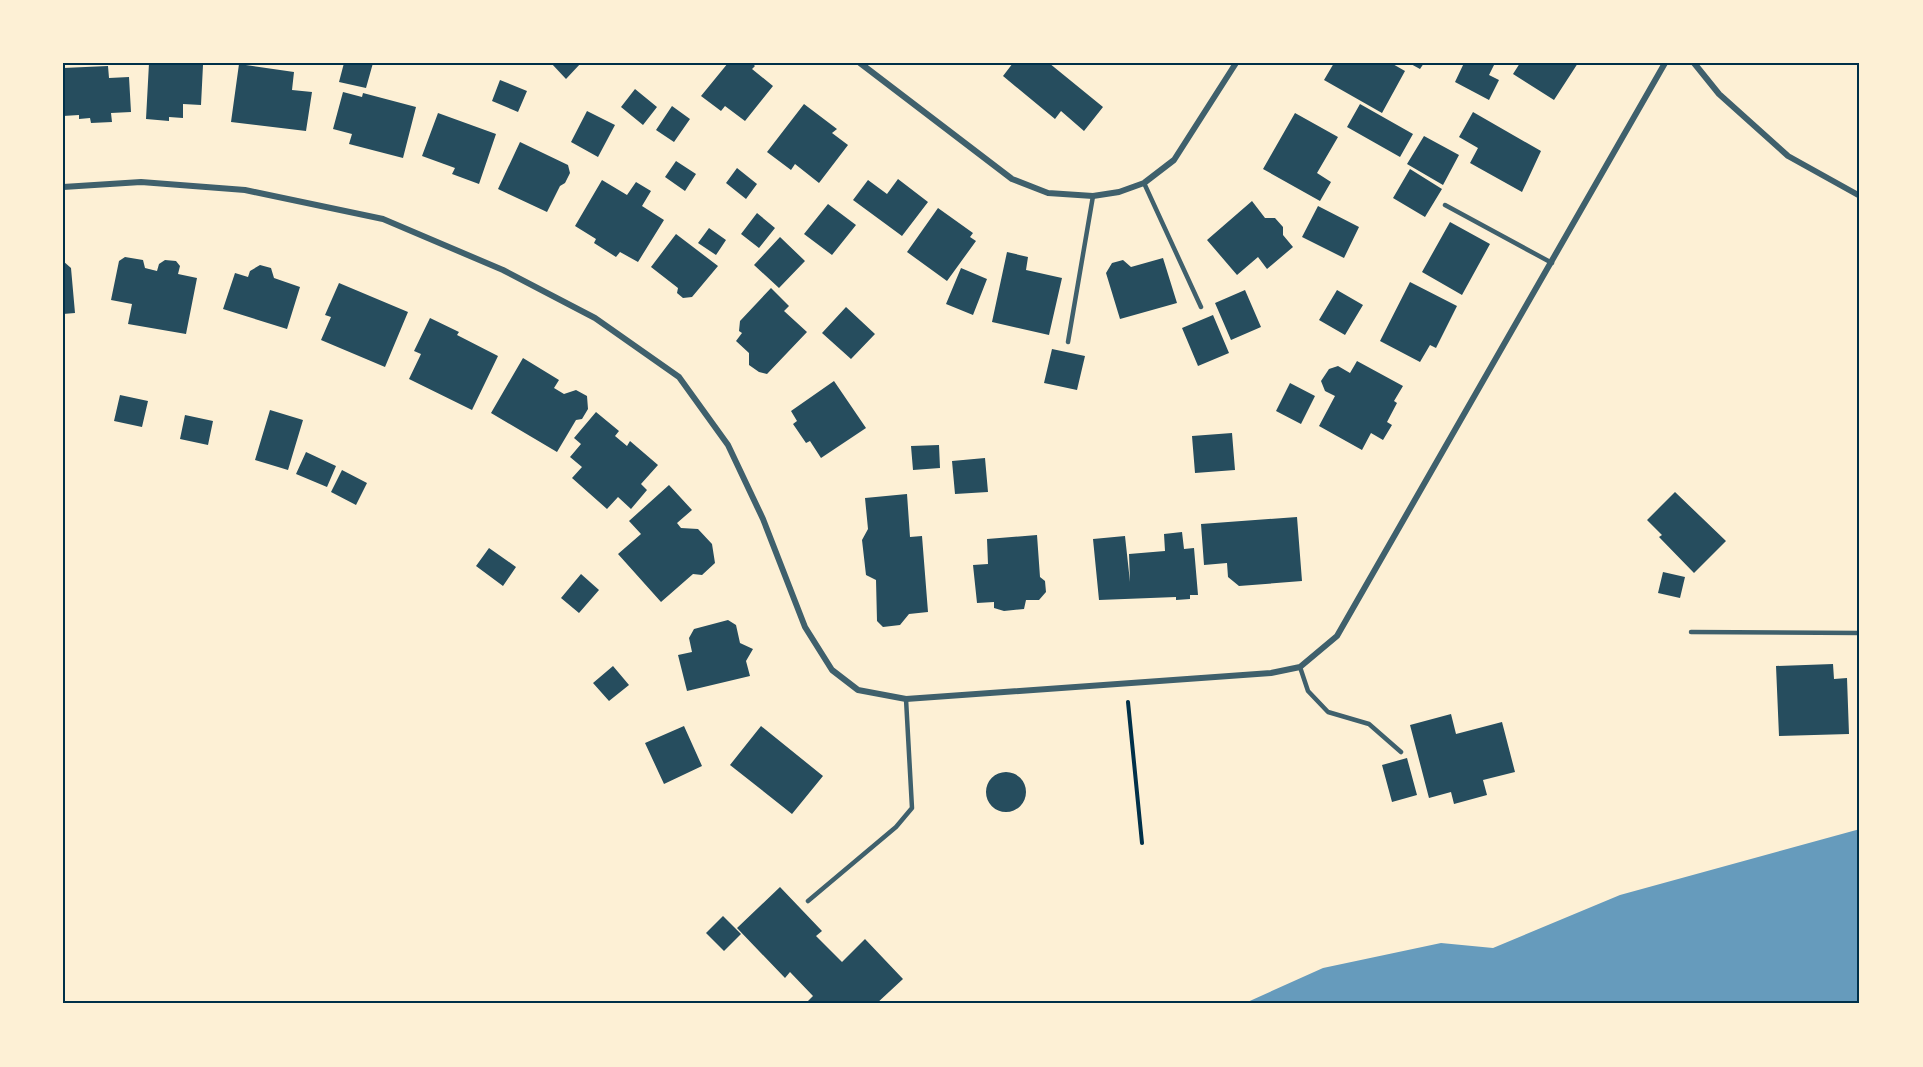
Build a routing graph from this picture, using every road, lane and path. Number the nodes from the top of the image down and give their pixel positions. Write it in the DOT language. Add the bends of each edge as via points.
graph roads {
  1 [pos="861,63"];
  2 [pos="1236,63"];
  3 [pos="1665,63"];
  4 [pos="1694,63"];
  5 [pos="1144,183"];
  6 [pos="63,187"];
  7 [pos="1093,196"];
  8 [pos="1860,196"];
  9 [pos="1445,205"];
  10 [pos="1552,263"];
  11 [pos="1201,308"];
  12 [pos="1068,342"];
  13 [pos="1691,633"];
  14 [pos="1860,633"];
  15 [pos="1300,667"];
  16 [pos="1126,684"];
  17 [pos="906,699"];
  18 [pos="1401,752"];
  19 [pos="1142,843"];
  20 [pos="808,901"];
  1 -- 7 [label="street" via="1012,178 1048,194"];
  2 -- 5 [label="street" via="1174,160"];
  3 -- 10 [label="street"];
  4 -- 8 [label="street" via="1719,94 1788,156"];
  5 -- 7 [label="street"];
  5 -- 11 [label="lane"];
  6 -- 17 [label="street" via="141,182 245,190 383,219 503,270 595,318 680,377 728,445 763,519 805,627 832,670 858,690"];
  7 -- 12 [label="lane"];
  9 -- 10 [label="lane"];
  10 -- 15 [label="street" via="1337,636"];
  13 -- 14 [label="lane"];
  15 -- 16 [label="street" via="1271,674"];
  15 -- 18 [label="lane" via="1308,691 1328,712 1369,724"];
  16 -- 17 [label="street"];
  16 -- 19 [label="path"];
  17 -- 20 [label="lane" via="912,808 896,827"];
}
